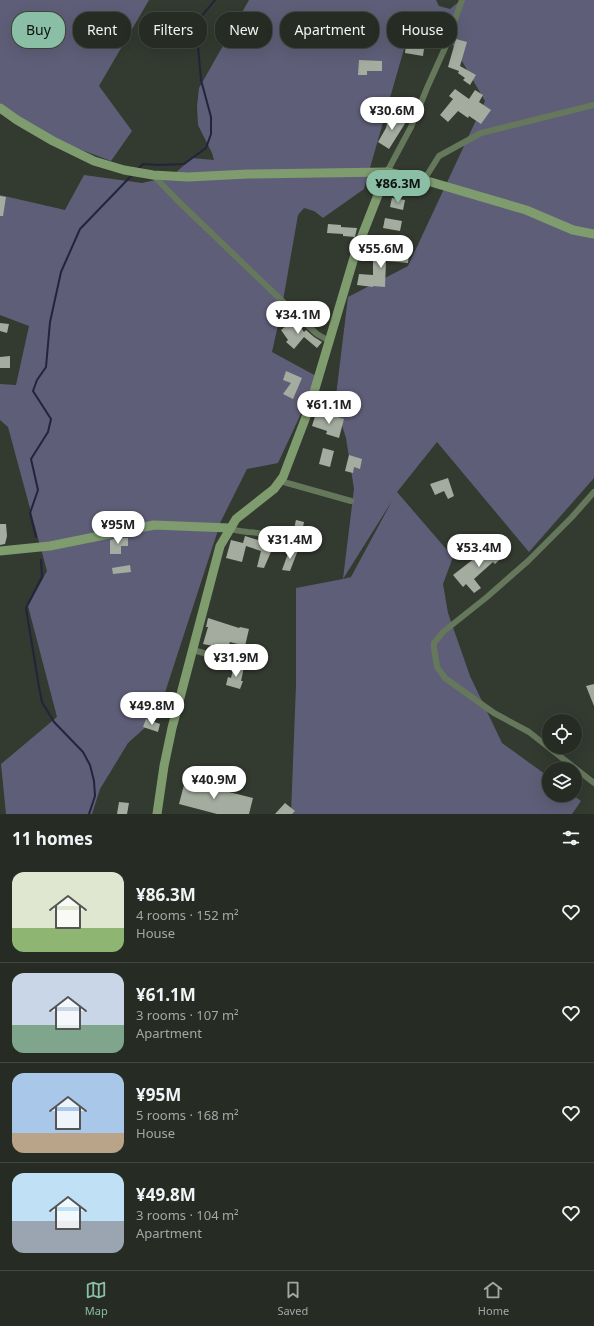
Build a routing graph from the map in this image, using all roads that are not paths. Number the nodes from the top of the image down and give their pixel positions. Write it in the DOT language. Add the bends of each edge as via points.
graph roads {
  1 [pos="462,0"];
  2 [pos="594,106"];
  3 [pos="0,108"];
  4 [pos="387,172"];
  5 [pos="153,175"];
  6 [pos="424,180"];
  7 [pos="594,234"];
  8 [pos="324,338"];
  9 [pos="280,481"];
  10 [pos="594,492"];
  11 [pos="351,501"];
  12 [pos="229,528"];
  13 [pos="295,543"];
  14 [pos="0,551"];
  15 [pos="193,650"];
  16 [pos="239,663"];
  17 [pos="594,783"];
  18 [pos="157,814"];
  1 -- 4 [label="street" via="412,127"];
  2 -- 6 [label="street" via="481,133 439,156"];
  3 -- 5 [label="street" via="53,141 94,161"];
  4 -- 5 [label="street" via="188,177"];
  4 -- 6 [label="street"];
  4 -- 9 [label="street" via="356,251 309,409"];
  5 -- 8 [label="street" via="300,318"];
  6 -- 7 [label="street" via="526,210 573,230"];
  9 -- 11 [label="street"];
  9 -- 12 [label="street"];
  10 -- 17 [label="street" via="528,561 443,632 434,643 437,667 445,678 494,713 529,732"];
  12 -- 13 [label="street"];
  12 -- 14 [label="street" via="154,525 50,546"];
  12 -- 15 [label="street" via="220,546"];
  15 -- 16 [label="street"];
  15 -- 18 [label="street" via="172,728"];
}
